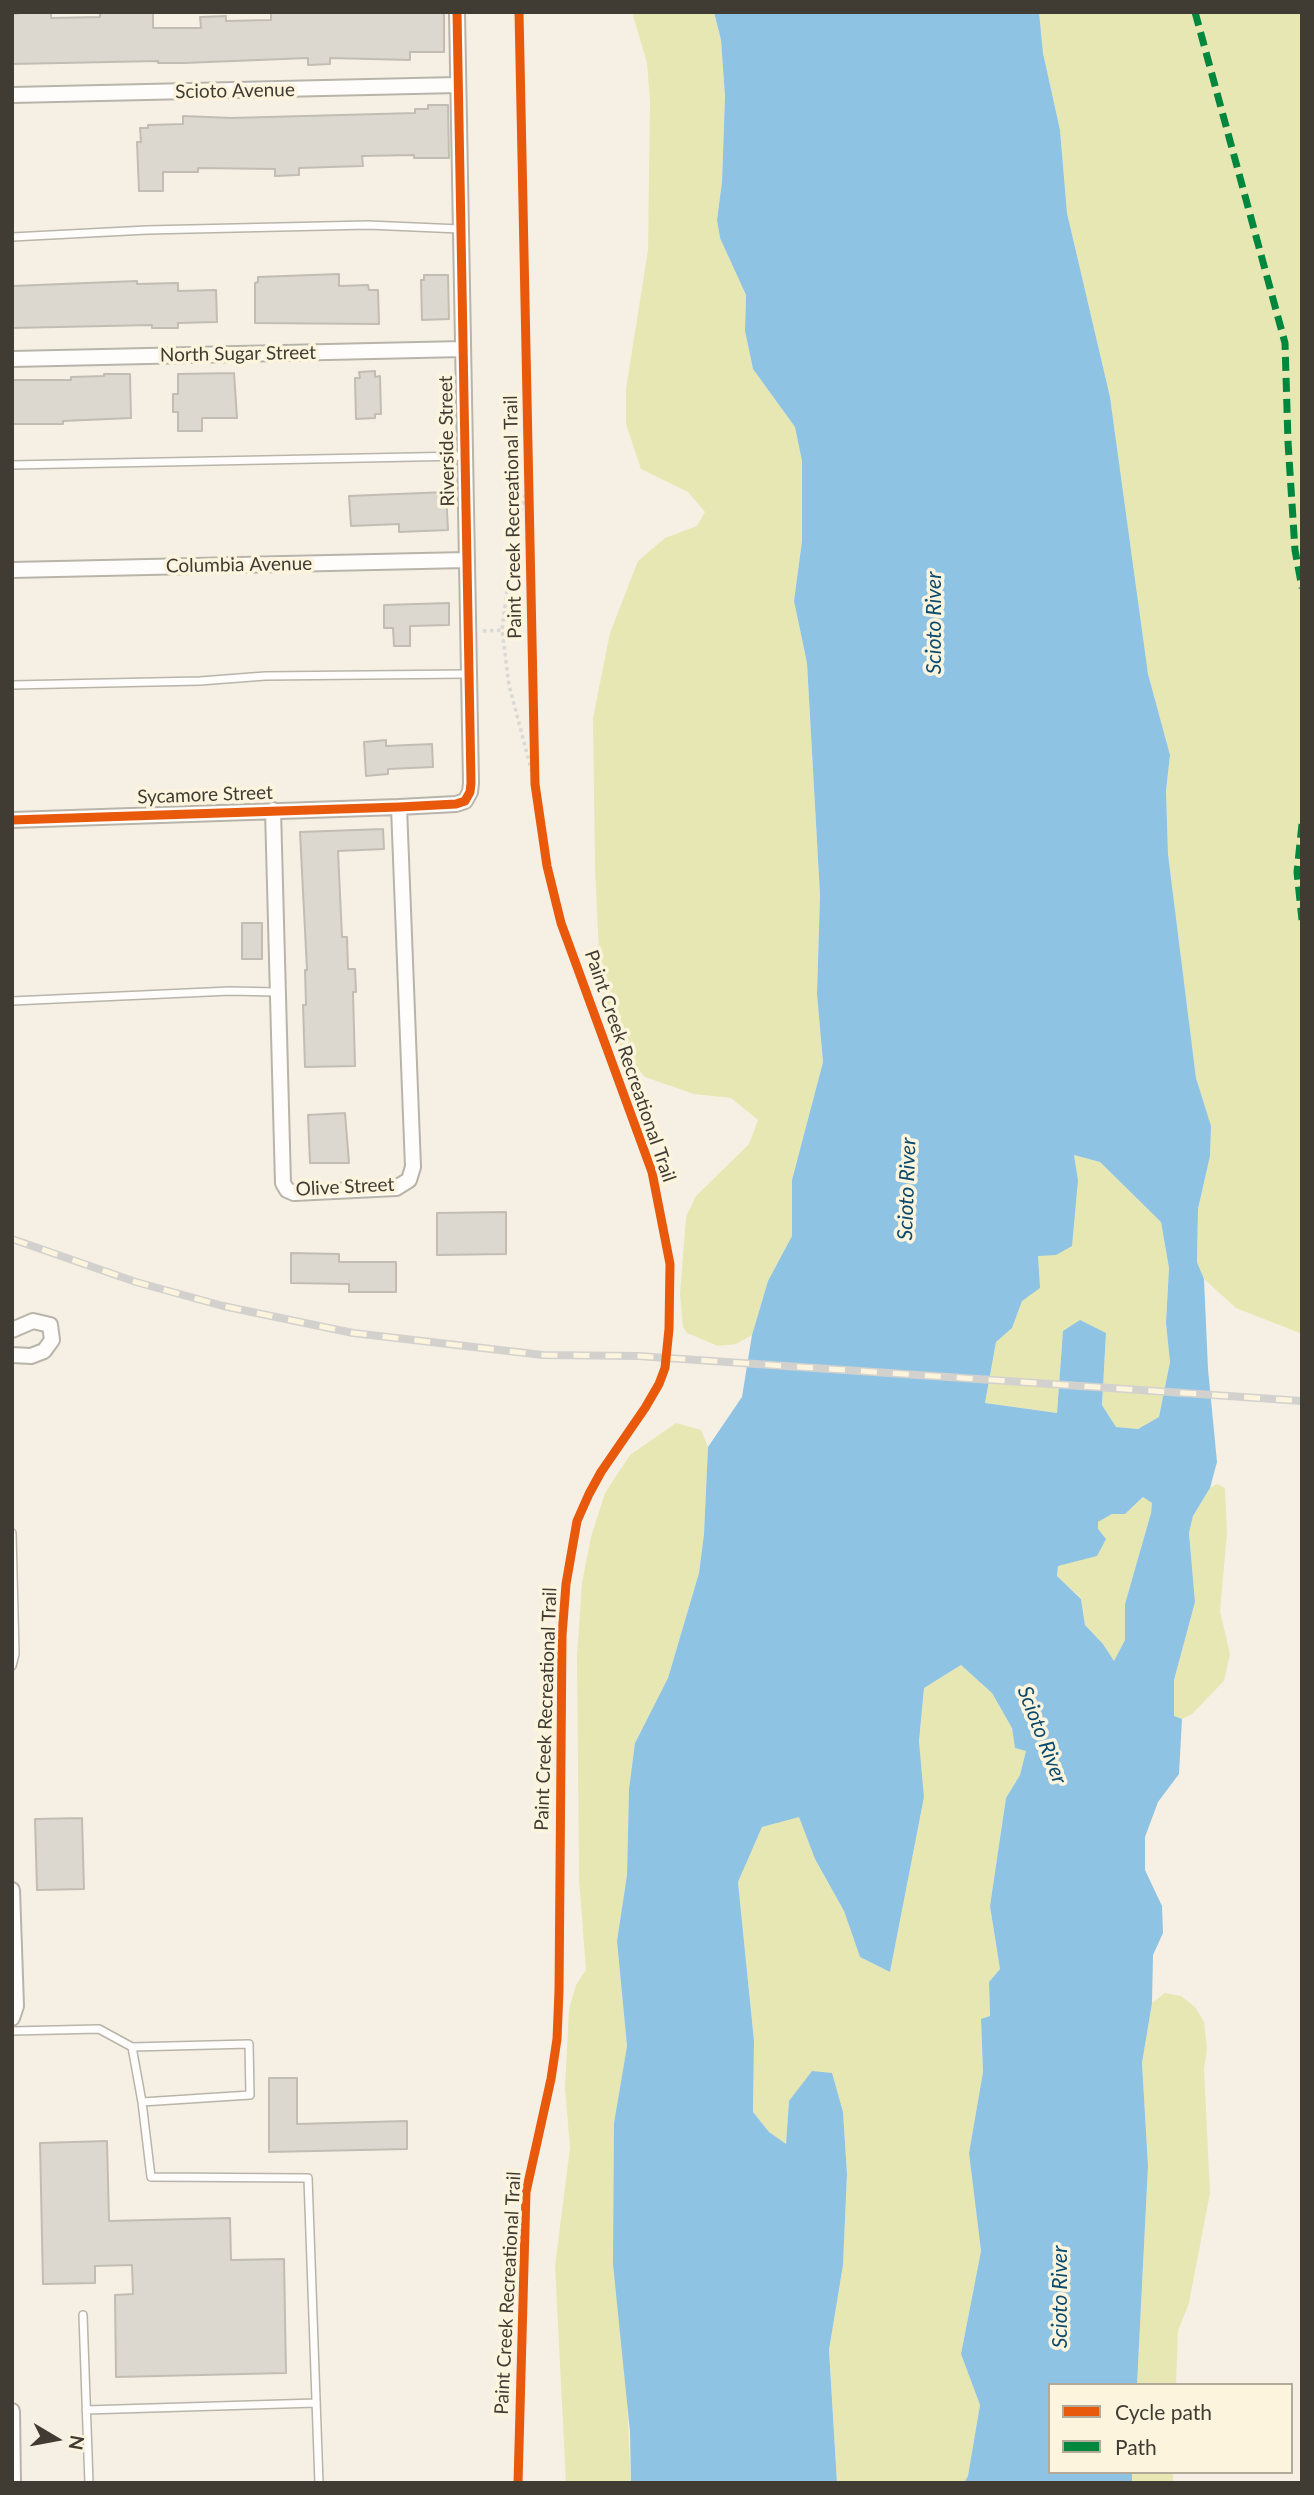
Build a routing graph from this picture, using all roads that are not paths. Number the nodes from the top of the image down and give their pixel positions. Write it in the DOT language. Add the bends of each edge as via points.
graph roads {
  1 [pos="457,12"];
  2 [pos="458,85"];
  3 [pos="12,96"];
  4 [pos="461,229"];
  5 [pos="12,237"];
  6 [pos="463,349"];
  7 [pos="12,359"];
  8 [pos="464,456"];
  9 [pos="12,466"];
  10 [pos="466,560"];
  11 [pos="12,570"];
  12 [pos="467,674"];
  13 [pos="12,685"];
  14 [pos="399,807"];
  15 [pos="273,810"];
  16 [pos="12,820"];
  17 [pos="276,992"];
  18 [pos="12,1001"];
  19 [pos="12,1330"];
  20 [pos="12,1354"];
  21 [pos="12,1533"];
  22 [pos="12,1666"];
  23 [pos="12,1890"];
  24 [pos="12,2018"];
  25 [pos="12,2031"];
  26 [pos="132,2047"];
  27 [pos="142,2102"];
  28 [pos="83,2315"];
  29 [pos="316,2403"];
  30 [pos="86,2410"];
  31 [pos="12,2411"];
  32 [pos="13,2453"];
  33 [pos="13,2483"];
  34 [pos="89,2483"];
  35 [pos="319,2483"];
  1 -- 2 [label="street, Riverside Street"];
  2 -- 3 [label="street, Scioto Avenue"];
  2 -- 4 [label="street, Riverside Street"];
  4 -- 5 [label="lane" via="368,225"];
  4 -- 6 [label="street, Riverside Street"];
  6 -- 7 [label="street, North Sugar Street"];
  6 -- 8 [label="street, Riverside Street"];
  8 -- 9 [label="lane"];
  8 -- 10 [label="street, Riverside Street"];
  10 -- 11 [label="street, Columbia Avenue"];
  10 -- 12 [label="street, Riverside Street"];
  12 -- 13 [label="lane"];
  12 -- 14 [label="street, Riverside Street" via="470,792 465,801 456,804"];
  14 -- 15 [label="street, Sycamore Street"];
  14 -- 17 [label="street, Olive Street" via="413,1167 409,1180 396,1188 287,1190 283,1183"];
  15 -- 16 [label="street, Sycamore Street"];
  15 -- 17 [label="street, Olive Street"];
  17 -- 18 [label="lane"];
  19 -- 20 [label="street" via="33,1321 50,1325 52,1340 44,1351 31,1356"];
  21 -- 22 [label="lane"];
  23 -- 24 [label="street" via="16,2006"];
  25 -- 26 [label="lane" via="99,2029"];
  26 -- 27 [label="lane"];
  26 -- 27 [label="lane" via="249,2044 250,2095"];
  27 -- 29 [label="lane" via="151,2176 308,2178"];
  28 -- 30 [label="lane"];
  29 -- 30 [label="lane"];
  29 -- 35 [label="lane"];
  30 -- 34 [label="lane"];
  31 -- 32 [label="street"];
  32 -- 33 [label="street"];
}
